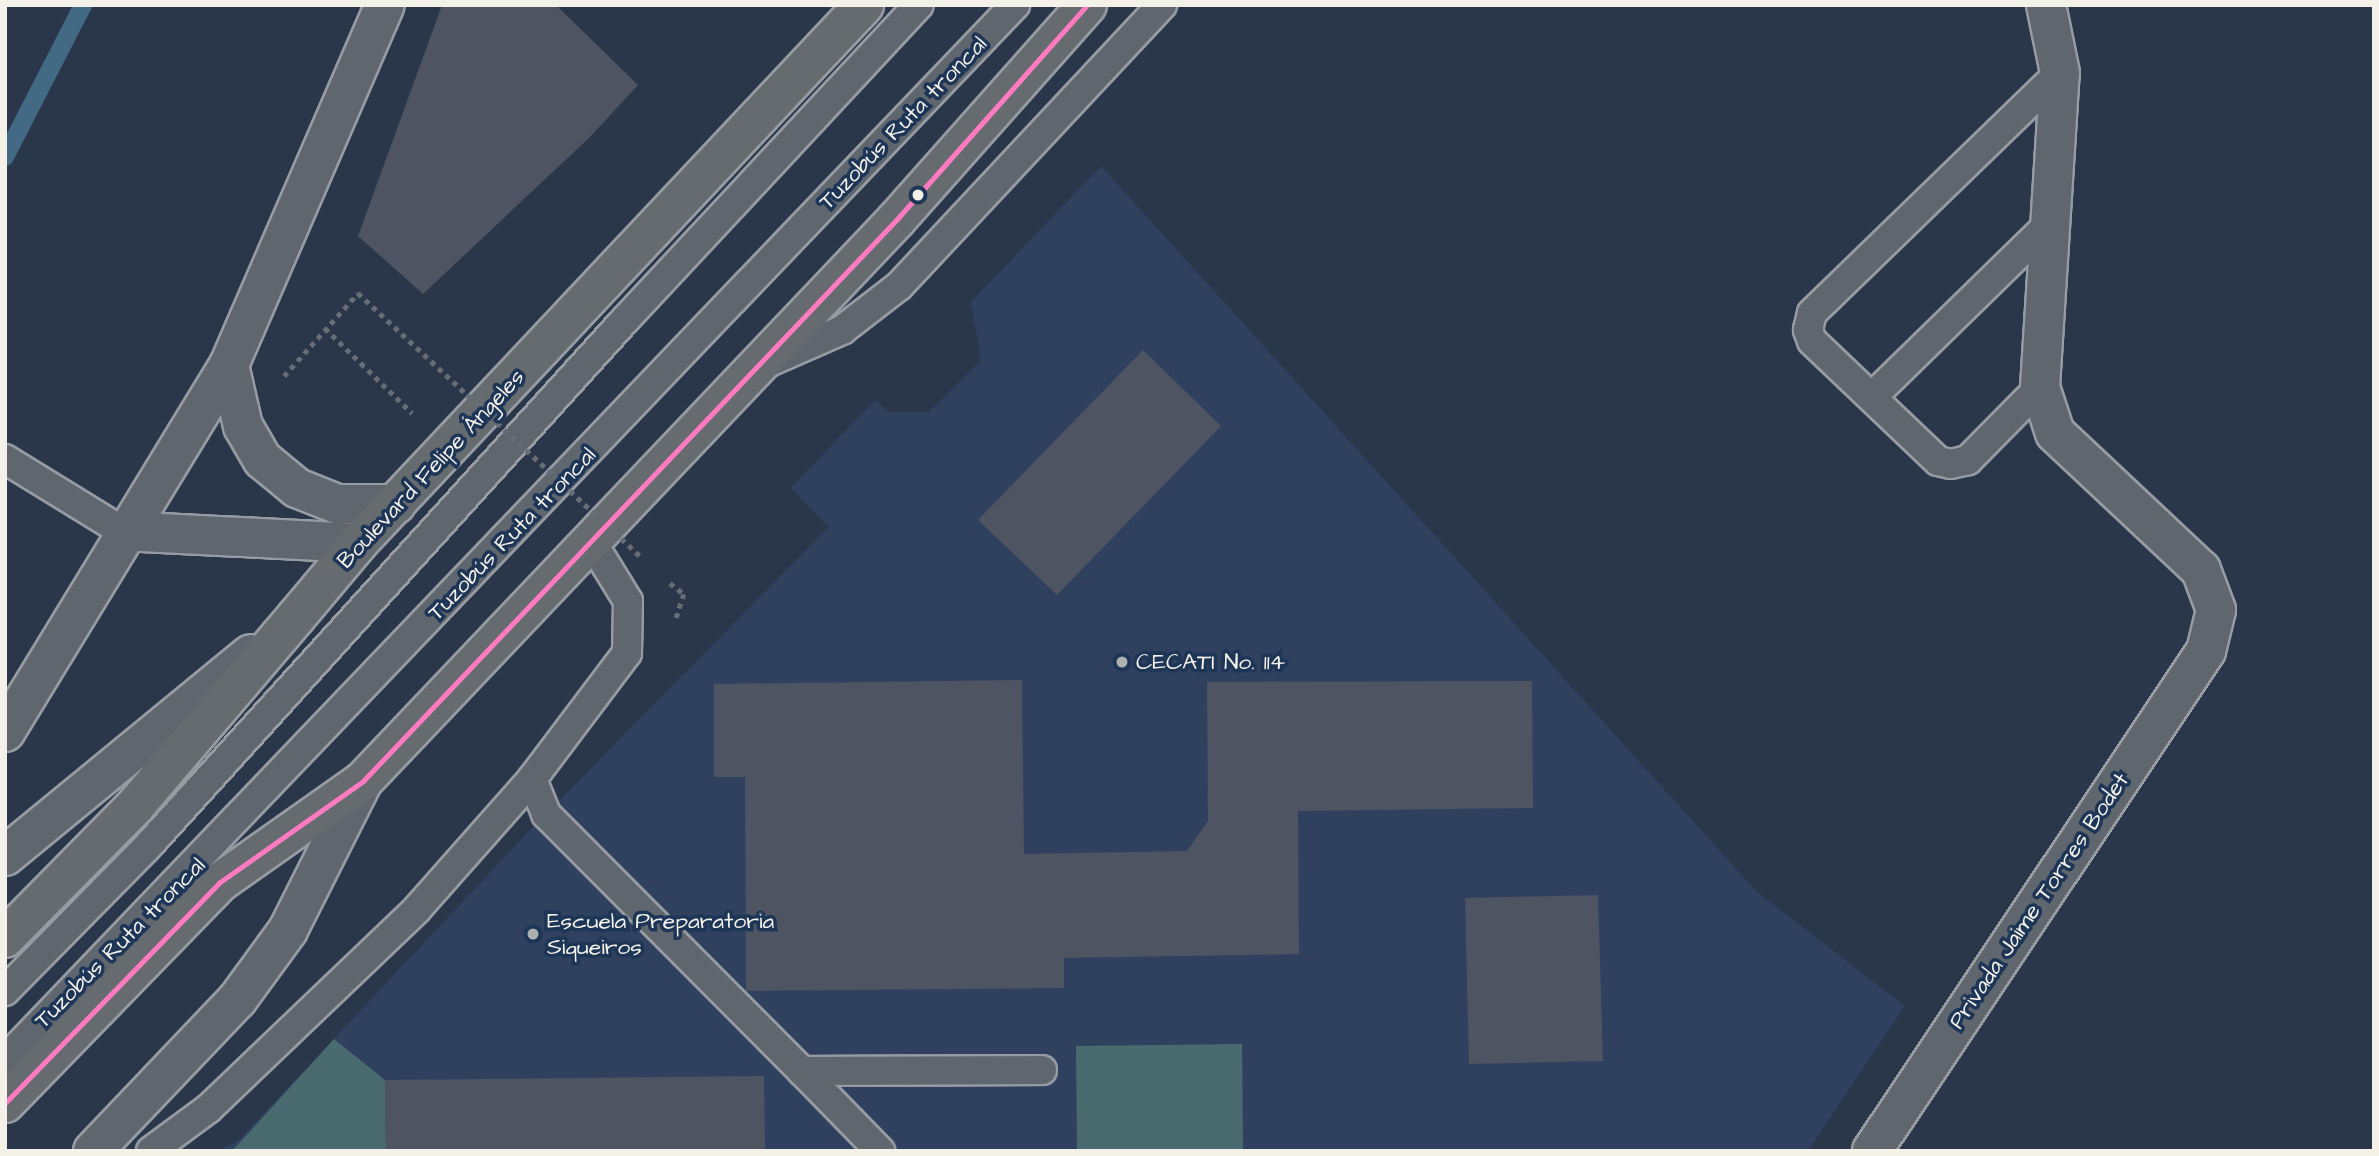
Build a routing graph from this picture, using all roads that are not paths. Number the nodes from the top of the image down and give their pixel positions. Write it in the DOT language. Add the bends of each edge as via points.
graph roads {
  1 [pos="385,5"];
  2 [pos="864,5"];
  3 [pos="919,5"];
  4 [pos="1015,5"];
  5 [pos="1087,5"];
  6 [pos="1162,5"];
  7 [pos="2046,5"];
  8 [pos="2060,73"];
  9 [pos="2050,223"];
  10 [pos="229,365"];
  11 [pos="758,368"];
  12 [pos="2040,387"];
  13 [pos="1872,397"];
  14 [pos="5,459"];
  15 [pos="396,504"];
  16 [pos="122,531"];
  17 [pos="358,543"];
  18 [pos="593,544"];
  19 [pos="296,617"];
  20 [pos="5,732"];
  21 [pos="532,779"];
  22 [pos="363,781"];
  23 [pos="5,856"];
  24 [pos="5,938"];
  25 [pos="5,991"];
  26 [pos="5,1060"];
  27 [pos="1042,1070"];
  28 [pos="802,1071"];
  29 [pos="5,1103"];
  30 [pos="93,1151"];
  31 [pos="151,1151"];
  32 [pos="880,1151"];
  33 [pos="1872,1151"];
  1 -- 10 [label="street"];
  2 -- 15 [label="main road, Boulevard Felipe Ángeles"];
  3 -- 25 [label="lane, Tuzobús Ruta troncal" via="624,321 147,847"];
  4 -- 26 [label="lane, Tuzobús Ruta troncal" via="180,883"];
  5 -- 11 [label="main road"];
  6 -- 11 [label="lane" via="899,286 842,330"];
  7 -- 8 [label="street"];
  8 -- 9 [label="street"];
  8 -- 13 [label="lane" via="1812,313 1812,341"];
  9 -- 12 [label="street"];
  9 -- 13 [label="lane"];
  10 -- 15 [label="street" via="243,426 263,460 297,488 337,504"];
  10 -- 16 [label="street"];
  11 -- 18 [label="main road"];
  12 -- 13 [label="lane" via="1968,460 1951,464 1938,461"];
  12 -- 33 [label="street, Privada Jaime Torres Bodet" via="2055,433 2201,570 2216,610 2206,651"];
  14 -- 16 [label="lane"];
  15 -- 17 [label="main road, Boulevard Felipe Ángeles"];
  16 -- 17 [label="street"];
  16 -- 20 [label="street"];
  17 -- 19 [label="main road, Boulevard Felipe Ángeles"];
  18 -- 21 [label="lane" via="628,601 627,653"];
  18 -- 22 [label="main road"];
  19 -- 23 [label="street"];
  19 -- 24 [label="main road, Boulevard Felipe Ángeles" via="136,805"];
  21 -- 28 [label="lane" via="546,814"];
  21 -- 31 [label="lane" via="417,909 208,1109"];
  22 -- 29 [label="main road" via="220,882"];
  22 -- 30 [label="street" via="288,930 237,1000"];
  27 -- 28 [label="lane"];
  28 -- 32 [label="lane"];
}
